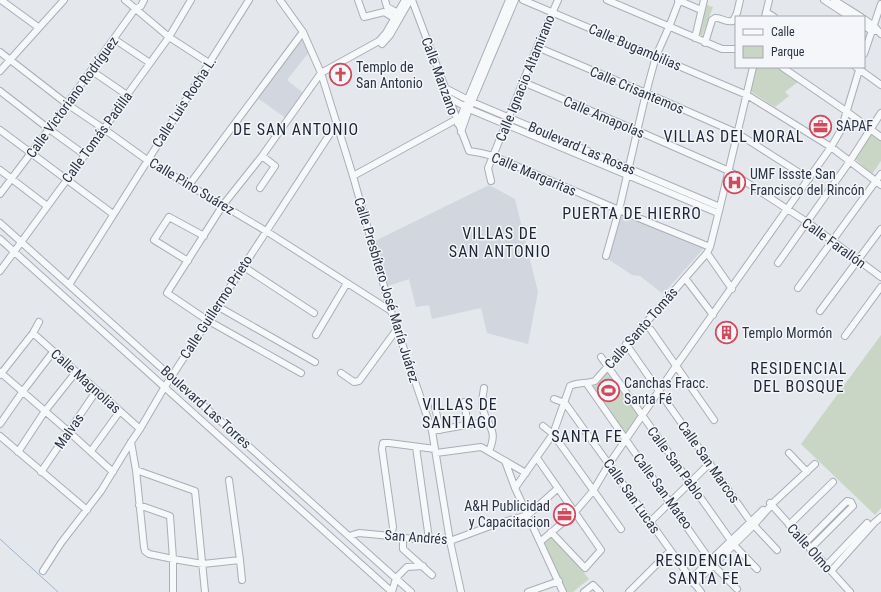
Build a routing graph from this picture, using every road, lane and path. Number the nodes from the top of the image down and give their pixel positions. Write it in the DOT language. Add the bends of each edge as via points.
graph roads {
  1 [pos="1,0"];
  2 [pos="64,0"];
  3 [pos="125,0"];
  4 [pos="144,0"];
  5 [pos="191,0"];
  6 [pos="249,0"];
  7 [pos="280,0"];
  8 [pos="358,0"];
  9 [pos="385,0"];
  10 [pos="405,0"];
  11 [pos="411,0"];
  12 [pos="509,0"];
  13 [pos="515,0"];
  14 [pos="524,0"];
  15 [pos="558,0"];
  16 [pos="607,0"];
  17 [pos="678,0"];
  18 [pos="704,0"];
  19 [pos="740,0"];
  20 [pos="769,0"];
  21 [pos="824,0"];
  22 [pos="834,0"];
  23 [pos="615,2"];
  24 [pos="881,4"];
  25 [pos="135,9"];
  26 [pos="385,9"];
  27 [pos="701,10"];
  28 [pos="552,12"];
  29 [pos="396,15"];
  30 [pos="765,15"];
  31 [pos="736,16"];
  32 [pos="848,16"];
  33 [pos="859,16"];
  34 [pos="735,17"];
  35 [pos="865,20"];
  36 [pos="865,26"];
  37 [pos="38,27"];
  38 [pos="669,27"];
  39 [pos="876,30"];
  40 [pos="303,32"];
  41 [pos="169,37"];
  42 [pos="695,38"];
  43 [pos="114,39"];
  44 [pos="705,43"];
  45 [pos="537,47"];
  46 [pos="735,49"];
  47 [pos="0,52"];
  48 [pos="865,52"];
  49 [pos="656,56"];
  50 [pos="10,60"];
  51 [pos="150,63"];
  52 [pos="209,63"];
  53 [pos="753,68"];
  54 [pos="783,68"];
  55 [pos="858,68"];
  56 [pos="0,71"];
  57 [pos="92,71"];
  58 [pos="322,75"];
  59 [pos="523,82"];
  60 [pos="881,85"];
  61 [pos="445,88"];
  62 [pos="0,91"];
  63 [pos="646,93"];
  64 [pos="747,94"];
  65 [pos="127,95"];
  66 [pos="448,97"];
  67 [pos="470,101"];
  68 [pos="67,104"];
  69 [pos="467,107"];
  70 [pos="846,111"];
  71 [pos="881,113"];
  72 [pos="507,121"];
  73 [pos="458,122"];
  74 [pos="337,123"];
  75 [pos="49,129"];
  76 [pos="104,129"];
  77 [pos="870,129"];
  78 [pos="0,130"];
  79 [pos="638,131"];
  80 [pos="461,132"];
  81 [pos="737,133"];
  82 [pos="881,137"];
  83 [pos="832,147"];
  84 [pos="468,152"];
  85 [pos="31,154"];
  86 [pos="85,155"];
  87 [pos="262,156"];
  88 [pos="493,156"];
  89 [pos="147,160"];
  90 [pos="850,161"];
  91 [pos="0,170"];
  92 [pos="628,171"];
  93 [pos="729,171"];
  94 [pos="881,174"];
  95 [pos="353,176"];
  96 [pos="12,179"];
  97 [pos="67,179"];
  98 [pos="809,179"];
  99 [pos="491,181"];
  100 [pos="878,183"];
  101 [pos="189,186"];
  102 [pos="260,188"];
  103 [pos="0,194"];
  104 [pos="223,205"];
  105 [pos="47,206"];
  106 [pos="788,209"];
  107 [pos="619,210"];
  108 [pos="719,210"];
  109 [pos="113,214"];
  110 [pos="806,222"];
  111 [pos="0,223"];
  112 [pos="881,228"];
  113 [pos="266,231"];
  114 [pos="204,236"];
  115 [pos="0,239"];
  116 [pos="21,242"];
  117 [pos="832,242"];
  118 [pos="708,250"];
  119 [pos="14,252"];
  120 [pos="606,256"];
  121 [pos="858,260"];
  122 [pos="188,261"];
  123 [pos="778,263"];
  124 [pos="244,267"];
  125 [pos="0,271"];
  126 [pos="881,277"];
  127 [pos="685,278"];
  128 [pos="347,283"];
  129 [pos="69,285"];
  130 [pos="881,286"];
  131 [pos="798,288"];
  132 [pos="732,289"];
  133 [pos="217,306"];
  134 [pos="391,311"];
  135 [pos="820,311"];
  136 [pos="314,313"];
  137 [pos="713,315"];
  138 [pos="207,320"];
  139 [pos="39,322"];
  140 [pos="397,329"];
  141 [pos="651,330"];
  142 [pos="33,333"];
  143 [pos="316,335"];
  144 [pos="845,336"];
  145 [pos="626,344"];
  146 [pos="53,352"];
  147 [pos="601,357"];
  148 [pos="315,362"];
  149 [pos="609,366"];
  150 [pos="676,366"];
  151 [pos="76,372"];
  152 [pos="0,373"];
  153 [pos="301,373"];
  154 [pos="341,373"];
  155 [pos="172,376"];
  156 [pos="587,384"];
  157 [pos="164,388"];
  158 [pos="484,388"];
  159 [pos="97,390"];
  160 [pos="23,391"];
  161 [pos="660,391"];
  162 [pos="554,399"];
  163 [pos="464,402"];
  164 [pos="565,403"];
  165 [pos="435,406"];
  166 [pos="45,411"];
  167 [pos="120,411"];
  168 [pos="642,416"];
  169 [pos="714,420"];
  170 [pos="478,423"];
  171 [pos="0,424"];
  172 [pos="468,425"];
  173 [pos="543,426"];
  174 [pos="140,429"];
  175 [pos="440,430"];
  176 [pos="68,431"];
  177 [pos="432,431"];
  178 [pos="553,434"];
  179 [pos="0,436"];
  180 [pos="626,440"];
  181 [pos="131,442"];
  182 [pos="416,447"];
  183 [pos="91,451"];
  184 [pos="436,451"];
  185 [pos="18,452"];
  186 [pos="489,452"];
  187 [pos="789,453"];
  188 [pos="536,458"];
  189 [pos="505,461"];
  190 [pos="710,463"];
  191 [pos="609,464"];
  192 [pos="815,464"];
  193 [pos="136,470"];
  194 [pos="41,472"];
  195 [pos="113,472"];
  196 [pos="807,472"];
  197 [pos="526,473"];
  198 [pos="229,480"];
  199 [pos="833,482"];
  200 [pos="691,483"];
  201 [pos="515,488"];
  202 [pos="557,489"];
  203 [pos="593,491"];
  204 [pos="671,502"];
  205 [pos="772,504"];
  206 [pos="140,505"];
  207 [pos="87,510"];
  208 [pos="575,512"];
  209 [pos="528,515"];
  210 [pos="881,517"];
  211 [pos="828,520"];
  212 [pos="650,522"];
  213 [pos="752,523"];
  214 [pos="867,523"];
  215 [pos="789,525"];
  216 [pos="832,527"];
  217 [pos="621,529"];
  218 [pos="551,532"];
  219 [pos="349,536"];
  220 [pos="392,536"];
  221 [pos="403,538"];
  222 [pos="429,539"];
  223 [pos="450,541"];
  224 [pos="540,542"];
  225 [pos="732,542"];
  226 [pos="805,543"];
  227 [pos="810,548"];
  228 [pos="777,550"];
  229 [pos="670,551"];
  230 [pos="173,559"];
  231 [pos="240,560"];
  232 [pos="712,563"];
  233 [pos="203,564"];
  234 [pos="423,566"];
  235 [pos="757,569"];
  236 [pos="828,569"];
  237 [pos="43,571"];
  238 [pos="432,575"];
  239 [pos="242,580"];
  240 [pos="559,581"];
  241 [pos="693,582"];
  242 [pos="394,587"];
  243 [pos="737,589"];
  244 [pos="173,592"];
  245 [pos="205,592"];
  246 [pos="411,592"];
  247 [pos="461,592"];
  248 [pos="528,592"];
  249 [pos="563,592"];
  250 [pos="584,592"];
  251 [pos="600,592"];
  252 [pos="629,592"];
  253 [pos="701,592"];
  254 [pos="850,592"];
  1 -- 37 [label="street"];
  2 -- 37 [label="street"];
  3 -- 25 [label="street"];
  4 -- 25 [label="street, Calle Victoriano Rodríguez" via="141,6"];
  5 -- 41 [label="street, Calle Tomás Padilla"];
  6 -- 52 [label="street, Calle Luis Rocha L."];
  7 -- 40 [label="street, Calle Presbítero José María Juárez"];
  8 -- 26 [label="street" via="364,17"];
  9 -- 26 [label="street"];
  10 -- 29 [label="street"];
  11 -- 58 [label="street" via="390,35 381,44"];
  11 -- 61 [label="street, Calle Manzano"];
  12 -- 67 [label="street"];
  13 -- 67 [label="street"];
  14 -- 28 [label="street, Calle Bugambilias"];
  15 -- 28 [label="street, Calle Ignacio Altamirano"];
  16 -- 23 [label="street"];
  17 -- 27 [label="street"];
  17 -- 38 [label="street"];
  18 -- 27 [label="street"];
  19 -- 31 [label="street"];
  20 -- 30 [label="street"];
  21 -- 32 [label="street"];
  22 -- 33 [label="street"];
  23 -- 38 [label="street"];
  24 -- 39 [label="street"];
  25 -- 41 [label="street"];
  25 -- 43 [label="street, Calle Victoriano Rodríguez"];
  26 -- 29 [label="street"];
  27 -- 42 [label="street"];
  28 -- 45 [label="street, Calle Ignacio Altamirano"];
  28 -- 49 [label="street, Calle Bugambilias"];
  29 -- 58 [label="street" via="379,41"];
  34 -- 44 [label="street" via="733,21 727,22 718,17 712,20"];
  35 -- 39 [label="street"];
  36 -- 39 [label="street"];
  37 -- 50 [label="street"];
  38 -- 42 [label="street"];
  38 -- 49 [label="street"];
  39 -- 48 [label="street"];
  40 -- 58 [label="street, Calle Presbítero José María Juárez"];
  40 -- 101 [label="street"];
  41 -- 51 [label="street, Calle Tomás Padilla"];
  41 -- 52 [label="street"];
  42 -- 44 [label="street"];
  43 -- 51 [label="street"];
  43 -- 57 [label="street, Calle Victoriano Rodríguez"];
  44 -- 46 [label="street" via="722,50"];
  45 -- 59 [label="street, Calle Ignacio Altamirano"];
  45 -- 63 [label="street, Calle Crisantemos"];
  47 -- 50 [label="street, Calle Pino Suárez"];
  49 -- 63 [label="street"];
  49 -- 64 [label="street, Calle Bugambilias"];
  50 -- 56 [label="street"];
  50 -- 68 [label="street, Calle Pino Suárez"];
  51 -- 65 [label="street, Calle Tomás Padilla"];
  52 -- 89 [label="street, Calle Luis Rocha L."];
  53 -- 64 [label="street"];
  54 -- 70 [label="street"];
  55 -- 60 [label="street"];
  55 -- 70 [label="street"];
  57 -- 65 [label="street"];
  57 -- 68 [label="street, Calle Victoriano Rodríguez"];
  58 -- 74 [label="street, Calle Presbítero José María Juárez"];
  58 -- 87 [label="street"];
  59 -- 72 [label="street, Calle Ignacio Altamirano"];
  59 -- 79 [label="street, Calle Amapolas"];
  61 -- 66 [label="street, Calle Manzano"];
  61 -- 67 [label="street, Boulevard Las Rosas"];
  62 -- 75 [label="street"];
  63 -- 79 [label="street"];
  63 -- 81 [label="street, Calle Crisantemos"];
  64 -- 81 [label="street"];
  64 -- 83 [label="street, Calle Bugambilias"];
  65 -- 76 [label="street, Calle Tomás Padilla"];
  66 -- 69 [label="street, Boulevard Las Rosas"];
  66 -- 73 [label="street, Calle Manzano"];
  67 -- 69 [label="street"];
  67 -- 72 [label="street, Boulevard Las Rosas"];
  68 -- 75 [label="street, Calle Victoriano Rodríguez"];
  68 -- 76 [label="street, Calle Pino Suárez"];
  69 -- 72 [label="street, Boulevard Las Rosas"];
  69 -- 73 [label="street"];
  69 -- 80 [label="street"];
  70 -- 77 [label="street"];
  70 -- 83 [label="street" via="841,130"];
  71 -- 77 [label="street"];
  72 -- 88 [label="street, Calle Ignacio Altamirano"];
  72 -- 92 [label="street, Boulevard Las Rosas"];
  73 -- 80 [label="street, Calle Manzano"];
  73 -- 95 [label="street"];
  74 -- 95 [label="street, Calle Presbítero José María Juárez"];
  74 -- 113 [label="street, Calle Guillermo Prieto"];
  75 -- 85 [label="street, Calle Victoriano Rodríguez"];
  75 -- 86 [label="street"];
  76 -- 86 [label="street, Calle Tomás Padilla"];
  76 -- 89 [label="street, Calle Pino Suárez"];
  77 -- 82 [label="street"];
  77 -- 90 [label="street"];
  78 -- 85 [label="street"];
  79 -- 92 [label="street"];
  79 -- 93 [label="street, Calle Amapolas"];
  80 -- 84 [label="street, Calle Manzano"];
  81 -- 93 [label="street"];
  81 -- 98 [label="street, Calle Crisantemos"];
  83 -- 90 [label="street, Calle Bugambilias"];
  83 -- 98 [label="street"];
  84 -- 88 [label="street, Calle Margaritas" via="481,152"];
  85 -- 96 [label="street, Calle Victoriano Rodríguez"];
  85 -- 97 [label="street"];
  86 -- 97 [label="street, Calle Tomás Padilla"];
  87 -- 102 [label="street" via="275,166"];
  87 -- 104 [label="street"];
  88 -- 99 [label="street, Calle Ignacio Altamirano" via="488,168"];
  88 -- 107 [label="street, Calle Margaritas"];
  89 -- 101 [label="street, Calle Pino Suárez"];
  89 -- 109 [label="street, Calle Luis Rocha L."];
  90 -- 100 [label="street, Calle Bugambilias"];
  90 -- 110 [label="street"];
  91 -- 96 [label="street"];
  92 -- 107 [label="street"];
  92 -- 108 [label="street, Boulevard Las Rosas"];
  93 -- 106 [label="street, Calle Amapolas"];
  93 -- 108 [label="street"];
  94 -- 100 [label="street"];
  95 -- 134 [label="street, Calle Presbítero José María Juárez"];
  96 -- 103 [label="street, Calle Victoriano Rodríguez"];
  96 -- 105 [label="street"];
  97 -- 105 [label="street, Calle Tomás Padilla"];
  97 -- 109 [label="street"];
  98 -- 106 [label="street"];
  100 -- 117 [label="street"];
  101 -- 104 [label="street, Calle Pino Suárez"];
  104 -- 113 [label="street, Calle Pino Suárez"];
  104 -- 114 [label="street"];
  105 -- 116 [label="street, Calle Tomás Padilla"];
  106 -- 110 [label="street, Calle Farallón"];
  106 -- 132 [label="street"];
  107 -- 118 [label="street, Calle Margaritas"];
  107 -- 120 [label="street"];
  108 -- 118 [label="street"];
  109 -- 129 [label="street, Calle Luis Rocha L."];
  110 -- 117 [label="street, Calle Farallón"];
  110 -- 123 [label="street"];
  111 -- 116 [label="street, Boulevard Las Torres"];
  112 -- 121 [label="street"];
  113 -- 124 [label="street, Calle Guillermo Prieto"];
  113 -- 128 [label="street, Calle Pino Suárez"];
  114 -- 122 [label="street"];
  114 -- 122 [label="street" via="169,217 154,240"];
  115 -- 119 [label="street, Boulevard Las Torres"];
  116 -- 119 [label="street, Calle Tomás Padilla"];
  116 -- 129 [label="street, Boulevard Las Torres"];
  117 -- 121 [label="street, Calle Farallón"];
  117 -- 131 [label="street"];
  118 -- 127 [label="street, Calle Santo Tomás"];
  118 -- 132 [label="street"];
  119 -- 125 [label="street, Calle Tomás Padilla"];
  119 -- 157 [label="street, Boulevard Las Torres"];
  121 -- 126 [label="street, Calle Farallón"];
  121 -- 135 [label="street"];
  122 -- 138 [label="street" via="168,293"];
  124 -- 133 [label="street, Calle Guillermo Prieto"];
  124 -- 136 [label="street"];
  127 -- 137 [label="street"];
  127 -- 145 [label="street, Calle Santo Tomás"];
  128 -- 134 [label="street, Calle Pino Suárez"];
  128 -- 143 [label="street"];
  129 -- 155 [label="street, Boulevard Las Torres"];
  130 -- 144 [label="street"];
  132 -- 137 [label="street"];
  133 -- 138 [label="street, Calle Guillermo Prieto"];
  133 -- 148 [label="street"];
  134 -- 140 [label="street, Calle Presbítero José María Juárez"];
  137 -- 150 [label="street"];
  138 -- 153 [label="street"];
  138 -- 155 [label="street, Calle Guillermo Prieto"];
  139 -- 142 [label="street"];
  140 -- 154 [label="street" via="359,381 354,382"];
  140 -- 177 [label="street, Calle Presbítero José María Juárez"];
  141 -- 150 [label="street"];
  142 -- 146 [label="street, Calle Magnolias"];
  142 -- 152 [label="street"];
  145 -- 149 [label="street, Calle Santo Tomás"];
  145 -- 161 [label="street, Calle San Marcos"];
  146 -- 151 [label="street, Calle Magnolias"];
  146 -- 160 [label="street"];
  147 -- 149 [label="street, Calle San Pablo"];
  149 -- 156 [label="street, Calle Santo Tomás" via="595,381"];
  149 -- 168 [label="street, Calle San Pablo"];
  150 -- 161 [label="street"];
  150 -- 169 [label="street"];
  151 -- 159 [label="street, Calle Magnolias"];
  151 -- 166 [label="street"];
  152 -- 160 [label="street"];
  155 -- 157 [label="street, Calle Guillermo Prieto"];
  155 -- 219 [label="street, Boulevard Las Torres"];
  156 -- 164 [label="street, Calle Santo Tomás" via="570,386"];
  156 -- 180 [label="street, Calle San Mateo"];
  157 -- 174 [label="street, Calle Guillermo Prieto"];
  157 -- 242 [label="street, Boulevard Las Torres"];
  158 -- 186 [label="street" via="482,409 492,430 493,441"];
  159 -- 167 [label="street, Calle Magnolias"];
  159 -- 176 [label="street, Malvas"];
  160 -- 166 [label="street"];
  160 -- 171 [label="street"];
  161 -- 168 [label="street"];
  161 -- 190 [label="street, Calle San Marcos"];
  162 -- 164 [label="street"];
  163 -- 172 [label="street"];
  164 -- 178 [label="street, Calle Santo Tomás"];
  164 -- 191 [label="street, Calle San Lucas"];
  165 -- 175 [label="street"];
  166 -- 176 [label="street"];
  166 -- 185 [label="street"];
  167 -- 174 [label="street, Calle Magnolias"];
  167 -- 183 [label="street"];
  168 -- 180 [label="street"];
  168 -- 200 [label="street, Calle San Pablo"];
  170 -- 172 [label="street"];
  172 -- 175 [label="street"];
  173 -- 178 [label="street"];
  174 -- 181 [label="street, Calle Guillermo Prieto"];
  175 -- 177 [label="street"];
  176 -- 183 [label="street"];
  176 -- 194 [label="street, Malvas"];
  177 -- 184 [label="street, Calle Presbítero José María Juárez"];
  178 -- 188 [label="street, Calle Santo Tomás"];
  178 -- 203 [label="street"];
  179 -- 185 [label="street"];
  180 -- 191 [label="street"];
  180 -- 204 [label="street, Calle San Mateo"];
  181 -- 193 [label="street"];
  181 -- 195 [label="street, Calle Guillermo Prieto"];
  182 -- 184 [label="street"];
  182 -- 220 [label="street" via="383,443"];
  182 -- 222 [label="street"];
  183 -- 195 [label="street"];
  184 -- 186 [label="street" via="481,447"];
  184 -- 223 [label="street, Calle Presbítero José María Juárez"];
  185 -- 194 [label="street"];
  186 -- 189 [label="street"];
  187 -- 196 [label="street"];
  188 -- 197 [label="street, Calle Santo Tomás"];
  188 -- 202 [label="street"];
  189 -- 197 [label="street"];
  189 -- 201 [label="street"];
  190 -- 200 [label="street"];
  190 -- 213 [label="street, Calle San Marcos"];
  191 -- 203 [label="street"];
  191 -- 212 [label="street, Calle San Lucas"];
  192 -- 196 [label="street"];
  193 -- 206 [label="street"];
  193 -- 233 [label="street" via="195,491"];
  194 -- 207 [label="street"];
  195 -- 207 [label="street, Calle Guillermo Prieto"];
  196 -- 205 [label="street"];
  197 -- 201 [label="street, Calle Santo Tomás"];
  198 -- 231 [label="street"];
  199 -- 215 [label="street"];
  200 -- 204 [label="street"];
  200 -- 225 [label="street, Calle San Pablo"];
  201 -- 209 [label="street"];
  202 -- 208 [label="street"];
  202 -- 209 [label="street"];
  203 -- 208 [label="street"];
  203 -- 217 [label="street"];
  204 -- 212 [label="street"];
  204 -- 232 [label="street, Calle San Mateo"];
  205 -- 213 [label="street"];
  205 -- 215 [label="street, Calle Olmo"];
  206 -- 230 [label="street" via="170,516"];
  206 -- 230 [label="street" via="145,552"];
  207 -- 237 [label="street, Calle Guillermo Prieto"];
  208 -- 218 [label="street"];
  208 -- 218 [label="street" via="601,550 584,568"];
  209 -- 223 [label="street, San Andrés"];
  209 -- 224 [label="street"];
  210 -- 236 [label="street"];
  211 -- 216 [label="street"];
  211 -- 216 [label="street" via="847,501 851,502 852,506"];
  211 -- 226 [label="street"];
  212 -- 229 [label="street, Calle San Lucas"];
  213 -- 225 [label="street"];
  213 -- 228 [label="street, Calle San Marcos"];
  214 -- 236 [label="street"];
  215 -- 226 [label="street, Calle Olmo"];
  216 -- 227 [label="street"];
  218 -- 224 [label="street"];
  219 -- 220 [label="street, San Andrés" via="359,533"];
  219 -- 242 [label="street, Boulevard Las Torres"];
  220 -- 221 [label="street, San Andrés"];
  221 -- 222 [label="street, San Andrés"];
  221 -- 234 [label="street" via="403,549"];
  222 -- 223 [label="street, San Andrés"];
  223 -- 247 [label="street, Calle Presbítero José María Juárez"];
  224 -- 240 [label="street"];
  225 -- 232 [label="street"];
  225 -- 235 [label="street, Calle San Pablo"];
  226 -- 227 [label="street, Calle Olmo"];
  227 -- 236 [label="street, Calle Olmo"];
  229 -- 241 [label="street, Calle San Lucas"];
  229 -- 252 [label="street"];
  230 -- 233 [label="street"];
  230 -- 244 [label="street"];
  231 -- 233 [label="street"];
  231 -- 239 [label="street"];
  232 -- 241 [label="street"];
  232 -- 243 [label="street, Calle San Mateo"];
  233 -- 245 [label="street"];
  234 -- 238 [label="street"];
  234 -- 242 [label="street" via="407,567"];
  236 -- 254 [label="street, Calle Olmo"];
  240 -- 248 [label="street"];
  240 -- 249 [label="street"];
  241 -- 253 [label="street, Calle San Lucas"];
  242 -- 246 [label="street, Boulevard Las Torres"];
  250 -- 251 [label="street" via="593,585"];
}
